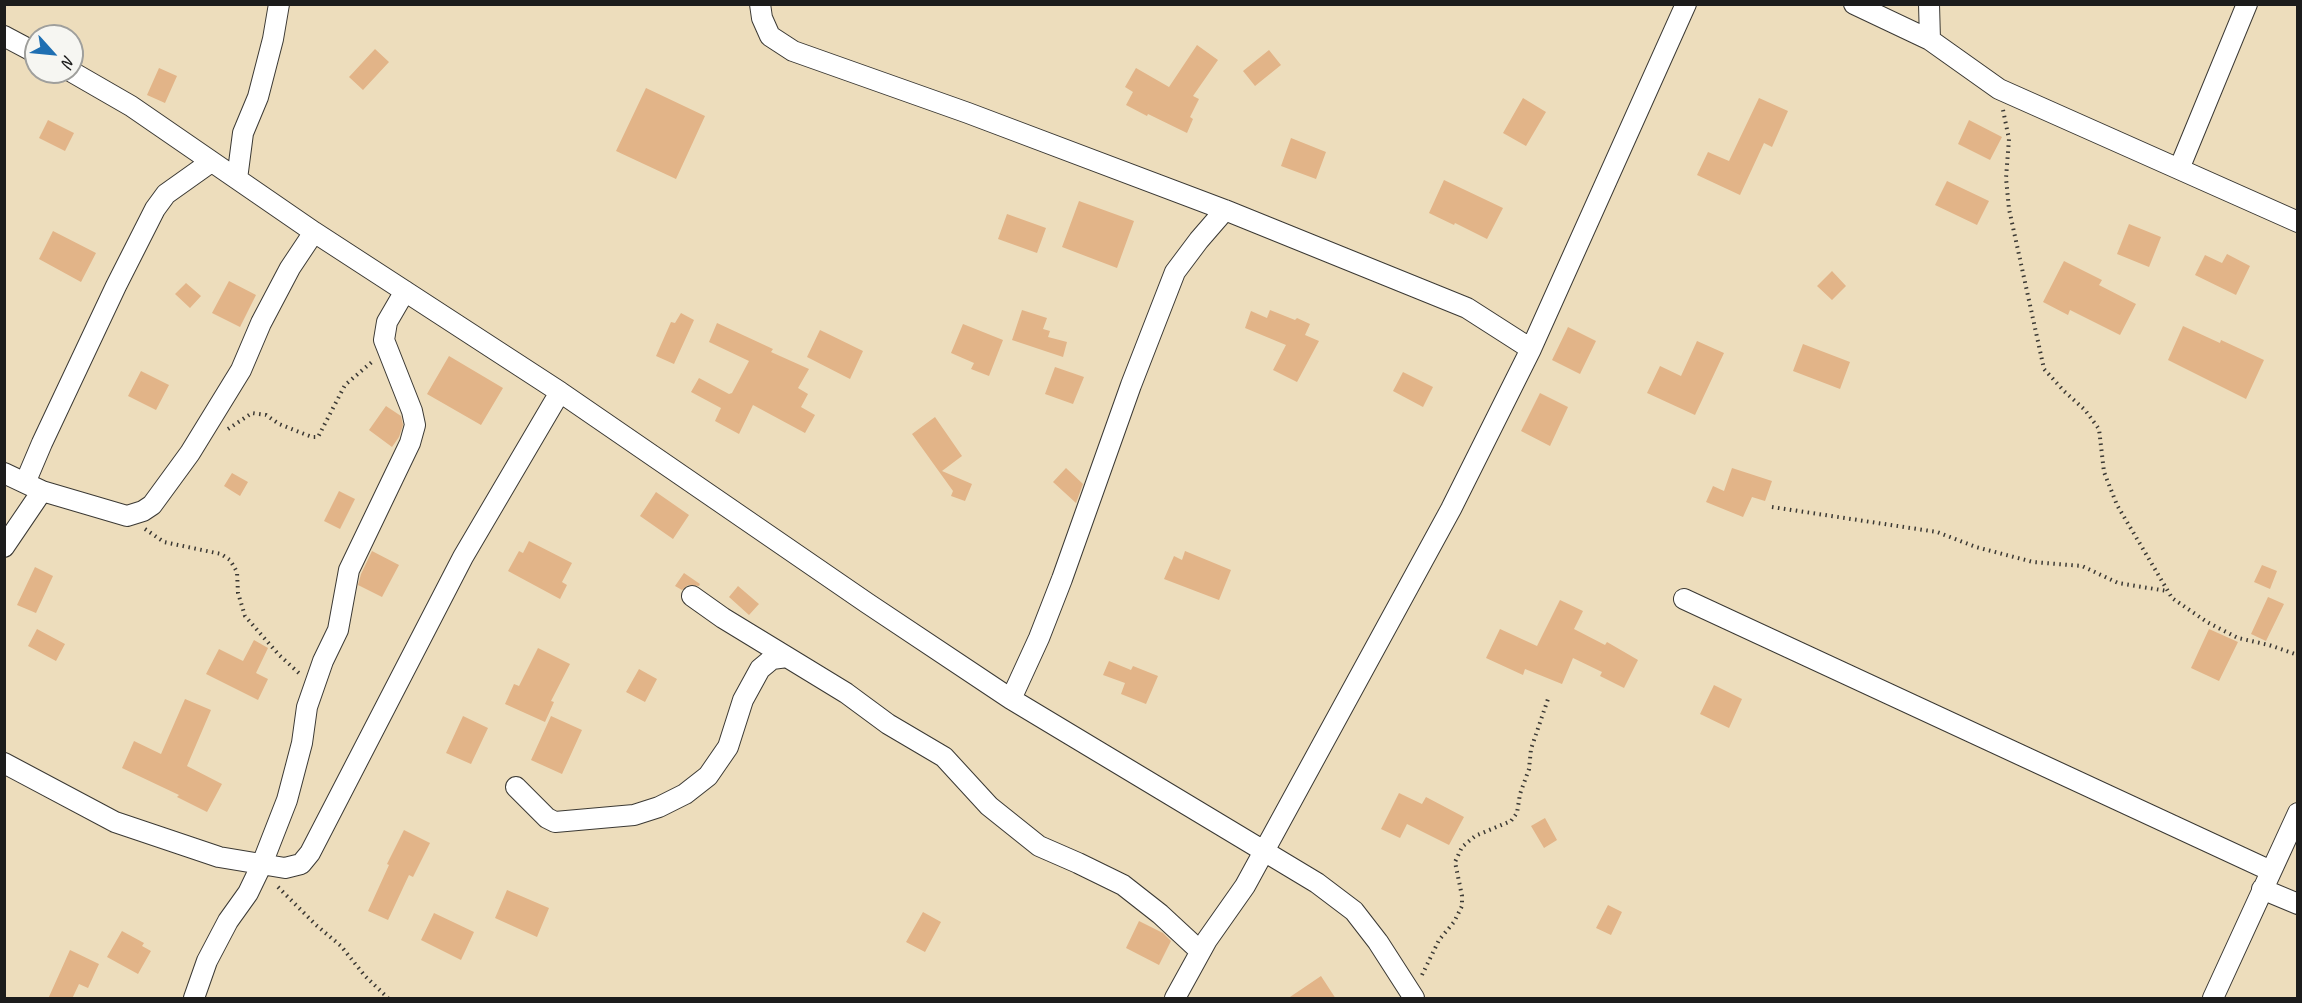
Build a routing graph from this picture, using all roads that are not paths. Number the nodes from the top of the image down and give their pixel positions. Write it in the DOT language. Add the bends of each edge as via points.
graph roads {
  1 [pos="279,4"];
  2 [pos="760,4"];
  3 [pos="1686,4"];
  4 [pos="1854,4"];
  5 [pos="1929,4"];
  6 [pos="2247,4"];
  7 [pos="4,36"];
  8 [pos="1930,40"];
  9 [pos="24,47"];
  10 [pos="84,79"];
  11 [pos="211,162"];
  12 [pos="2179,169"];
  13 [pos="237,179"];
  14 [pos="1225,210"];
  15 [pos="2298,222"];
  16 [pos="314,232"];
  17 [pos="405,291"];
  18 [pos="1531,349"];
  19 [pos="560,392"];
  20 [pos="4,473"];
  21 [pos="33,487"];
  22 [pos="4,547"];
  23 [pos="692,596"];
  24 [pos="1684,599"];
  25 [pos="787,657"];
  26 [pos="1011,699"];
  27 [pos="4,763"];
  28 [pos="516,787"];
  29 [pos="2298,813"];
  30 [pos="1265,850"];
  31 [pos="260,868"];
  32 [pos="2271,871"];
  33 [pos="2262,889"];
  34 [pos="2298,904"];
  35 [pos="1200,951"];
  36 [pos="1412,996"];
  37 [pos="194,999"];
  38 [pos="1175,999"];
  39 [pos="2213,999"];
  1 -- 13 [label="street" via="258,97 243,133"];
  2 -- 14 [label="street" via="770,36 793,51"];
  3 -- 18 [label="street"];
  4 -- 8 [label="street"];
  5 -- 8 [label="street"];
  6 -- 12 [label="street"];
  7 -- 9 [label="street"];
  8 -- 12 [label="street" via="1999,89"];
  10 -- 11 [label="street" via="131,106"];
  11 -- 13 [label="street"];
  11 -- 21 [label="street" via="166,195 155,209 42,443"];
  12 -- 15 [label="street"];
  13 -- 16 [label="street"];
  14 -- 18 [label="street" via="1467,308"];
  14 -- 26 [label="street" via="1175,272 1062,579"];
  16 -- 17 [label="street"];
  16 -- 21 [label="street" via="290,268 241,370 190,453 152,505 127,516"];
  17 -- 19 [label="street"];
  17 -- 31 [label="street" via="387,322 384,340 415,425 349,570 338,630 307,707 287,800"];
  18 -- 30 [label="street" via="1451,509"];
  19 -- 26 [label="street"];
  19 -- 31 [label="street" via="463,557 310,854 301,864"];
  20 -- 21 [label="street"];
  21 -- 22 [label="street"];
  23 -- 25 [label="street"];
  24 -- 32 [label="street"];
  25 -- 28 [label="street" via="772,658 760,669 743,699 728,747 708,776 685,794 658,807 634,815 555,822"];
  25 -- 35 [label="street" via="944,757 989,806 1039,846 1123,885"];
  26 -- 30 [label="street"];
  27 -- 31 [label="street" via="115,822"];
  29 -- 32 [label="street"];
  30 -- 35 [label="street"];
  30 -- 36 [label="street" via="1354,911"];
  31 -- 37 [label="street" via="207,961"];
  32 -- 33 [label="street"];
  33 -- 34 [label="street"];
  33 -- 39 [label="street"];
  35 -- 38 [label="street"];
}
